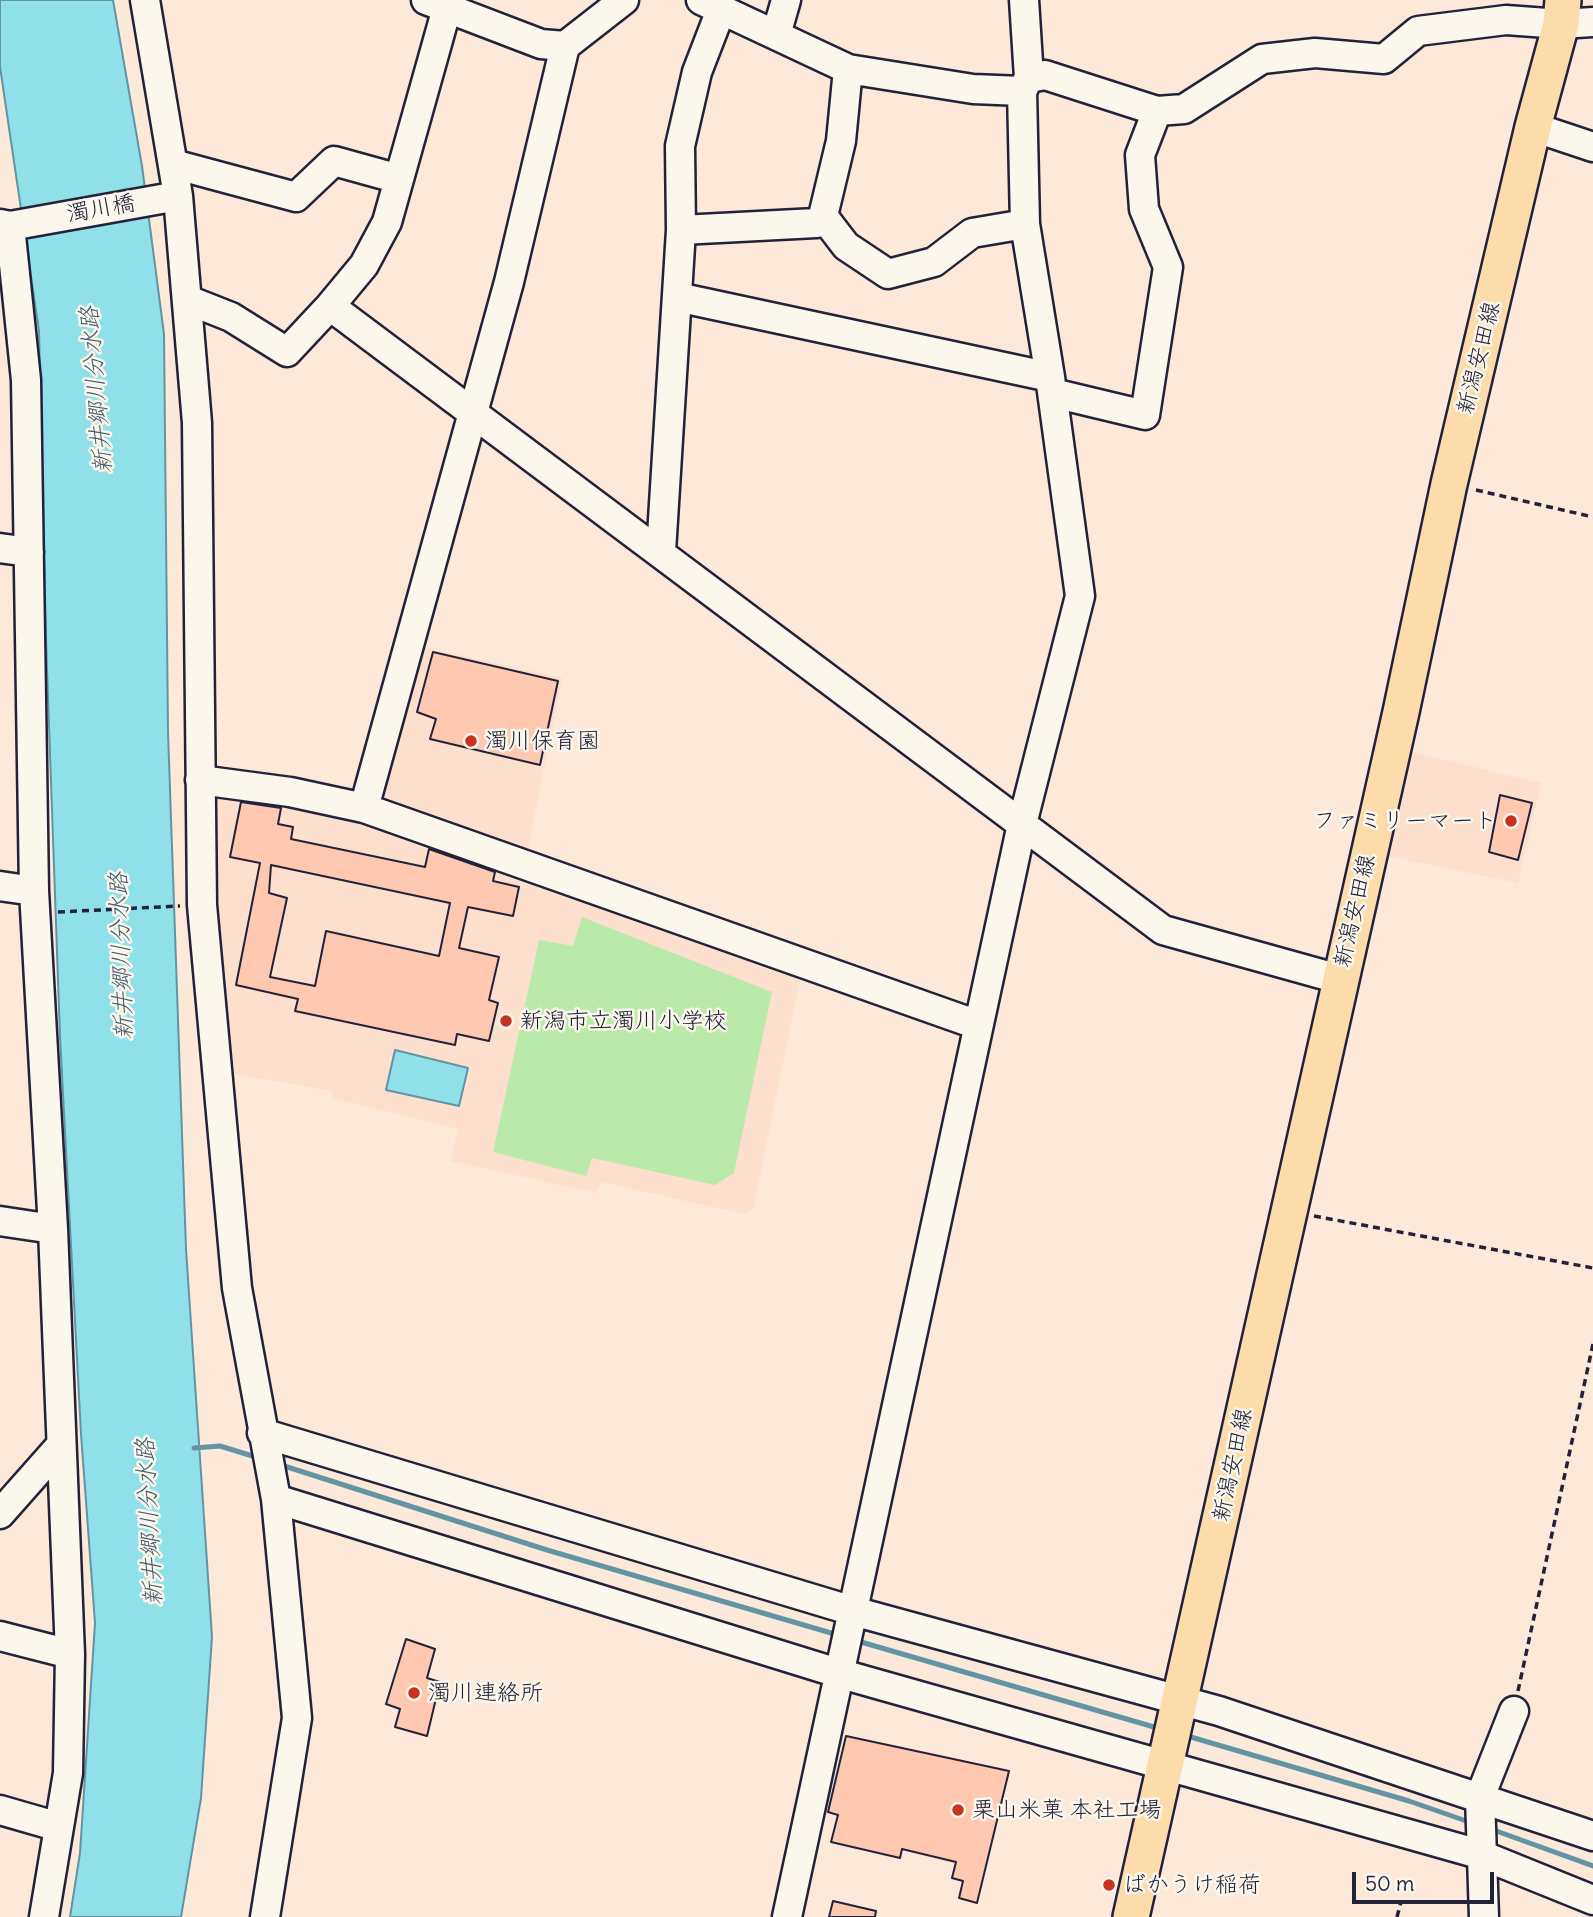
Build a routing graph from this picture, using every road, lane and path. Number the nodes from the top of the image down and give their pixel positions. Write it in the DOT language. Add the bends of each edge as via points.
graph roads {
  1 [pos="145,0"];
  2 [pos="624,0"];
  3 [pos="786,0"];
  4 [pos="1024,0"];
  5 [pos="437,3"];
  6 [pos="724,6"];
  7 [pos="1572,15"];
  8 [pos="776,35"];
  9 [pos="565,46"];
  10 [pos="848,69"];
  11 [pos="1026,84"];
  12 [pos="1157,111"];
  13 [pos="1533,127"];
  14 [pos="1593,147"];
  15 [pos="173,164"];
  16 [pos="399,179"];
  17 [pos="178,195"];
  18 [pos="823,216"];
  19 [pos="11,224"];
  20 [pos="1025,224"];
  21 [pos="681,230"];
  22 [pos="677,297"];
  23 [pos="188,300"];
  24 [pos="330,306"];
  25 [pos="1051,385"];
  26 [pos="475,412"];
  27 [pos="1449,484"];
  28 [pos="1593,517"];
  29 [pos="0,548"];
  30 [pos="29,552"];
  31 [pos="661,552"];
  32 [pos="200,780"];
  33 [pos="364,808"];
  34 [pos="1022,824"];
  35 [pos="0,886"];
  36 [pos="34,891"];
  37 [pos="176,906"];
  38 [pos="62,912"];
  39 [pos="1339,979"];
  40 [pos="978,1025"];
  41 [pos="1288,1211"];
  42 [pos="0,1222"];
  43 [pos="52,1228"];
  44 [pos="1593,1268"];
  45 [pos="1593,1344"];
  46 [pos="262,1433"];
  47 [pos="61,1445"];
  48 [pos="276,1499"];
  49 [pos="0,1514"];
  50 [pos="852,1615"];
  51 [pos="0,1636"];
  52 [pos="70,1654"];
  53 [pos="840,1665"];
  54 [pos="1181,1702"];
  55 [pos="1514,1711"];
  56 [pos="1166,1764"];
  57 [pos="1480,1797"];
  58 [pos="0,1810"];
  59 [pos="59,1827"];
  60 [pos="1593,1836"];
  61 [pos="1479,1854"];
  62 [pos="1593,1900"];
  63 [pos="1401,1902"];
  64 [pos="44,1917"];
  65 [pos="265,1917"];
  66 [pos="787,1917"];
  67 [pos="1131,1917"];
  68 [pos="1397,1917"];
  69 [pos="1484,1917"];
  1 -- 15 [label="street"];
  2 -- 9 [label="street"];
  3 -- 8 [label="street"];
  4 -- 11 [label="street"];
  5 -- 9 [label="street" via="541,44"];
  5 -- 16 [label="street"];
  6 -- 8 [label="street"];
  6 -- 21 [label="street" via="697,72 680,146"];
  7 -- 12 [label="street" via="1418,32 1384,60 1315,53 1262,59 1184,110"];
  7 -- 13 [label="main road, 新潟安田線"];
  8 -- 10 [label="street"];
  9 -- 26 [label="street"];
  10 -- 11 [label="street" via="973,89"];
  10 -- 18 [label="street" via="841,141"];
  11 -- 12 [label="street" via="1045,75"];
  11 -- 20 [label="street"];
  12 -- 25 [label="street" via="1140,155 1144,209 1168,267 1145,415"];
  13 -- 14 [label="street"];
  13 -- 27 [label="main road, 新潟安田線"];
  15 -- 16 [label="street" via="296,198 334,161"];
  15 -- 17 [label="street"];
  16 -- 24 [label="street" via="387,222 364,265"];
  17 -- 19 [label="street, 濁川橋"];
  17 -- 23 [label="street"];
  18 -- 20 [label="street" via="846,246 888,274 934,262 972,233"];
  18 -- 21 [label="street" via="816,223"];
  19 -- 30 [label="street" via="26,380"];
  20 -- 25 [label="street"];
  21 -- 22 [label="street"];
  22 -- 25 [label="street"];
  22 -- 31 [label="street"];
  23 -- 24 [label="street" via="231,317 287,352"];
  23 -- 32 [label="street" via="197,423"];
  24 -- 26 [label="street"];
  25 -- 34 [label="street" via="1080,596"];
  26 -- 31 [label="street"];
  26 -- 33 [label="street"];
  27 -- 28 [label="path"];
  27 -- 39 [label="main road, 新潟安田線"];
  29 -- 30 [label="street"];
  30 -- 36 [label="street"];
  31 -- 34 [label="street"];
  32 -- 33 [label="street"];
  32 -- 46 [label="street" via="202,905 237,1288"];
  33 -- 40 [label="street"];
  34 -- 39 [label="street" via="1163,930"];
  34 -- 40 [label="street"];
  35 -- 36 [label="street"];
  36 -- 43 [label="street"];
  37 -- 38 [label="path"];
  39 -- 41 [label="main road, 新潟安田線"];
  40 -- 50 [label="street"];
  41 -- 44 [label="path"];
  41 -- 54 [label="main road, 新潟安田線"];
  42 -- 43 [label="street"];
  43 -- 47 [label="street"];
  45 -- 55 [label="path"];
  46 -- 48 [label="street"];
  46 -- 50 [label="street"];
  47 -- 49 [label="street"];
  47 -- 52 [label="street"];
  48 -- 53 [label="street"];
  48 -- 65 [label="street" via="297,1718"];
  50 -- 53 [label="street"];
  50 -- 54 [label="street"];
  51 -- 52 [label="street"];
  52 -- 59 [label="street" via="68,1773"];
  53 -- 56 [label="street"];
  53 -- 66 [label="street"];
  54 -- 56 [label="main road, 新潟安田線"];
  54 -- 57 [label="street"];
  55 -- 57 [label="street"];
  56 -- 61 [label="street"];
  56 -- 67 [label="main road"];
  57 -- 60 [label="street"];
  57 -- 61 [label="street"];
  58 -- 59 [label="street"];
  59 -- 64 [label="street"];
  61 -- 62 [label="street"];
  61 -- 69 [label="street"];
  63 -- 68 [label="path"];
}
